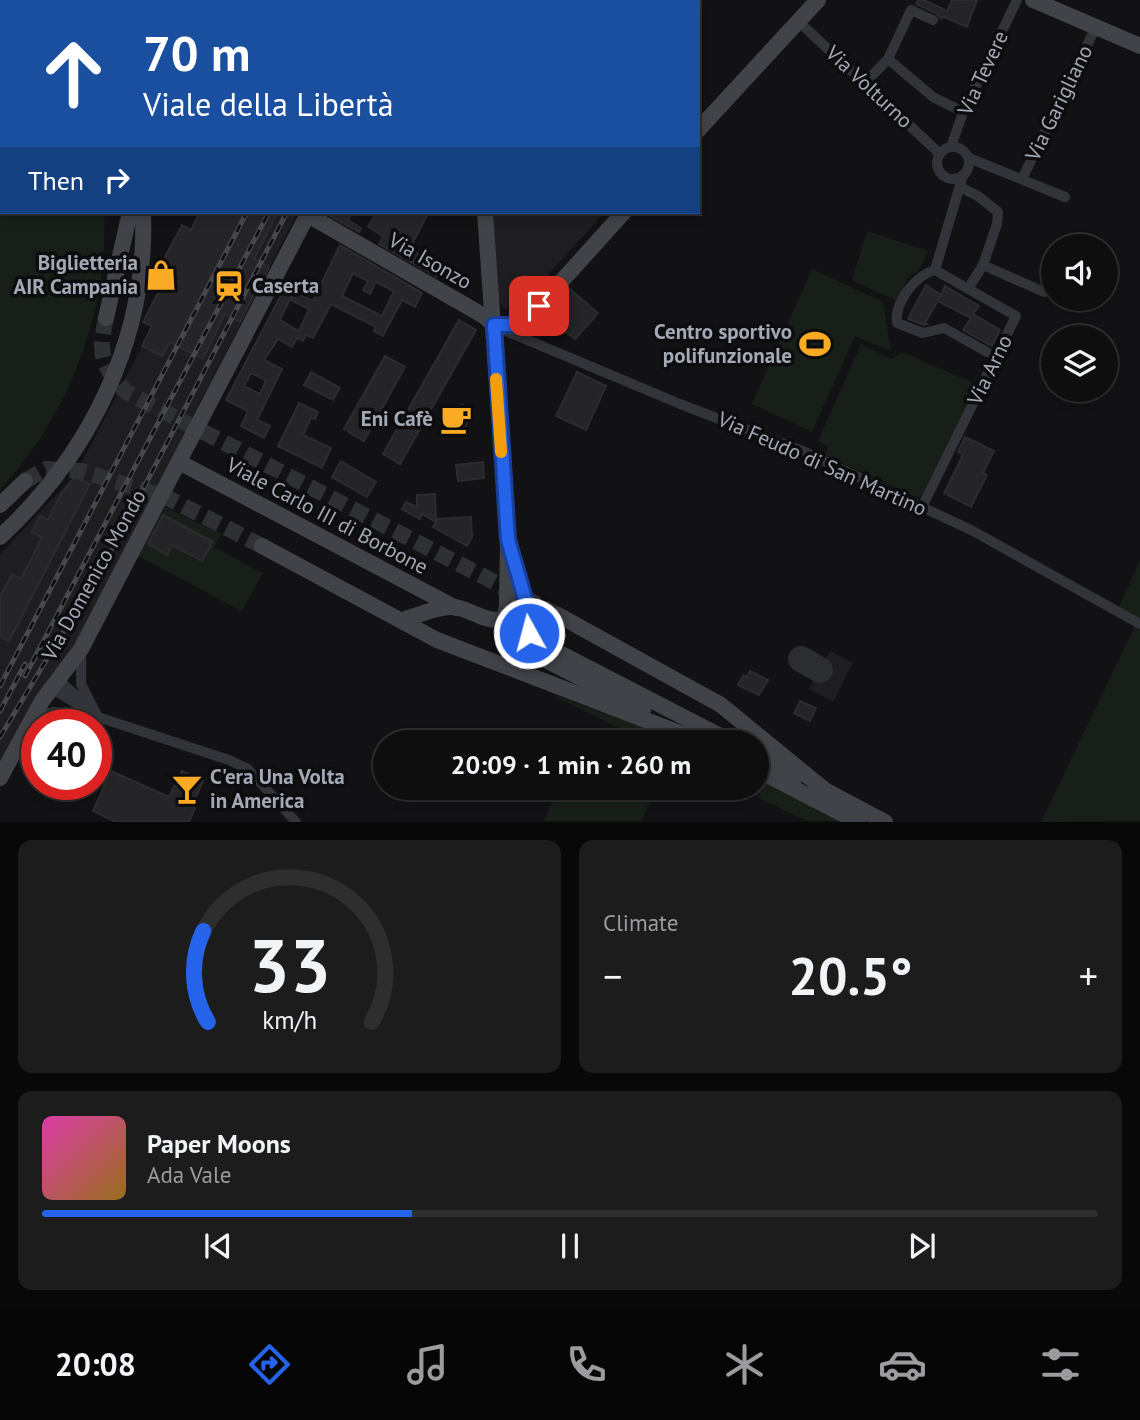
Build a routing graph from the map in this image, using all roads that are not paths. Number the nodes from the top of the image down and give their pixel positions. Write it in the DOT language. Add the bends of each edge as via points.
graph roads {
  1 [pos="818,0"];
  2 [pos="1017,0"];
  3 [pos="1032,0"];
  4 [pos="933,20"];
  5 [pos="798,21"];
  6 [pos="1096,27"];
  7 [pos="1140,46"];
  8 [pos="888,59"];
  9 [pos="865,83"];
  10 [pos="963,112"];
  11 [pos="700,128"];
  12 [pos="951,147"];
  13 [pos="940,154"];
  14 [pos="968,158"];
  15 [pos="963,175"];
  16 [pos="1022,179"];
  17 [pos="960,187"];
  18 [pos="1065,197"];
  19 [pos="131,214"];
  20 [pos="143,214"];
  21 [pos="154,214"];
  22 [pos="308,214"];
  23 [pos="311,214"];
  24 [pos="485,214"];
  25 [pos="622,214"];
  26 [pos="144,230"];
  27 [pos="983,265"];
  28 [pos="935,270"];
  29 [pos="968,289"];
  30 [pos="1041,291"];
  31 [pos="106,318"];
  32 [pos="494,325"];
  33 [pos="987,352"];
  34 [pos="179,463"];
  35 [pos="26,481"];
  36 [pos="0,505"];
  37 [pos="922,507"];
  38 [pos="0,537"];
  39 [pos="508,540"];
  40 [pos="262,546"];
  41 [pos="455,607"];
  42 [pos="558,615"];
  43 [pos="505,619"];
  44 [pos="404,622"];
  45 [pos="1140,624"];
  46 [pos="530,627"];
  47 [pos="512,640"];
  48 [pos="81,649"];
  49 [pos="55,684"];
  50 [pos="39,709"];
  51 [pos="89,709"];
  52 [pos="93,709"];
  53 [pos="112,721"];
  54 [pos="673,730"];
  55 [pos="681,730"];
  56 [pos="709,730"];
  57 [pos="21,740"];
  58 [pos="769,762"];
  59 [pos="769,776"];
  60 [pos="0,778"];
  61 [pos="826,791"];
  62 [pos="296,821"];
  63 [pos="858,821"];
  64 [pos="885,821"];
  1 -- 5 [label="street"];
  2 -- 10 [label="street, Via Tevere"];
  3 -- 6 [label="street"];
  4 -- 8 [label="street" via="911,10"];
  5 -- 9 [label="street, Via Volturno"];
  5 -- 11 [label="street"];
  6 -- 7 [label="street"];
  6 -- 16 [label="street, Via Garigliano"];
  8 -- 9 [label="street"];
  8 -- 10 [label="street" via="933,97"];
  9 -- 13 [label="street, Via Volturno"];
  10 -- 12 [label="street, Via Tevere"];
  12 -- 13 [label="street"];
  12 -- 14 [label="street" via="960,148"];
  13 -- 15 [label="street" via="938,168 944,176 954,179"];
  14 -- 15 [label="street"];
  14 -- 16 [label="street"];
  15 -- 17 [label="street"];
  16 -- 18 [label="street"];
  17 -- 27 [label="street" via="998,212"];
  17 -- 28 [label="street"];
  19 -- 31 [label="street"];
  20 -- 26 [label="street"];
  21 -- 26 [label="street"];
  22 -- 34 [label="street, Via Domenico Mondo"];
  23 -- 32 [label="street, Via Isonzo"];
  24 -- 32 [label="street"];
  25 -- 32 [label="street" via="522,325"];
  26 -- 38 [label="street" via="134,315 106,398 69,460"];
  27 -- 29 [label="street"];
  27 -- 30 [label="street"];
  28 -- 29 [label="street, Via Arno"];
  28 -- 33 [label="street, Via Arno" via="911,284 897,323 923,332 944,328"];
  29 -- 37 [label="street, Via Arno" via="1016,316"];
  32 -- 37 [label="street, Via Feudo di San Martino" via="805,452"];
  32 -- 39 [label="street"];
  34 -- 41 [label="street, Viale Carlo III di Borbone"];
  34 -- 48 [label="street, Via Domenico Mondo"];
  35 -- 36 [label="street"];
  37 -- 45 [label="street, Via Feudo di San Martino"];
  39 -- 43 [label="street"];
  39 -- 46 [label="street"];
  40 -- 44 [label="street"];
  41 -- 43 [label="street, Viale Carlo III di Borbone" via="491,620"];
  41 -- 44 [label="street"];
  41 -- 47 [label="street, Viale Carlo III di Borbone"];
  42 -- 61 [label="street" via="721,705"];
  43 -- 46 [label="street, Viale Carlo III di Borbone" via="522,615"];
  43 -- 47 [label="street" via="502,629"];
  44 -- 54 [label="street" via="450,645"];
  46 -- 47 [label="street" via="524,639"];
  46 -- 56 [label="street, Viale Carlo III di Borbone" via="550,648"];
  47 -- 55 [label="street, Viale Carlo III di Borbone"];
  48 -- 49 [label="street, Via Domenico Mondo"];
  48 -- 52 [label="street" via="81,684"];
  49 -- 50 [label="street, Via Domenico Mondo"];
  49 -- 51 [label="street"];
  53 -- 62 [label="street" via="248,769"];
  57 -- 60 [label="street, Via Domenico Mondo"];
  58 -- 61 [label="street"];
  59 -- 63 [label="street"];
  61 -- 64 [label="street"];
}
